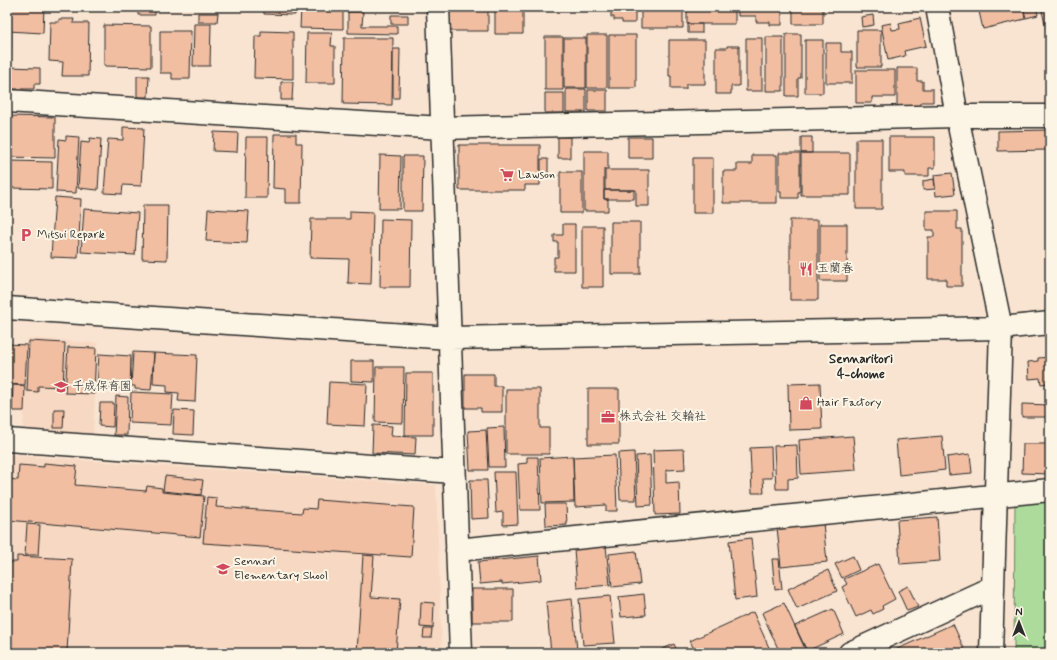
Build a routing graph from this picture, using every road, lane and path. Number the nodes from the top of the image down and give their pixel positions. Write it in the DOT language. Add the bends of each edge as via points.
graph roads {
  1 [pos="438,7"];
  2 [pos="937,7"];
  3 [pos="7,101"];
  4 [pos="957,116"];
  5 [pos="1050,116"];
  6 [pos="442,128"];
  7 [pos="7,308"];
  8 [pos="1050,323"];
  9 [pos="1000,328"];
  10 [pos="450,338"];
  11 [pos="7,440"];
  12 [pos="454,472"];
  13 [pos="1050,490"];
  14 [pos="996,495"];
  15 [pos="457,550"];
  16 [pos="993,587"];
  17 [pos="461,653"];
  18 [pos="850,653"];
  19 [pos="991,653"];
  1 -- 6 [label="street"];
  2 -- 4 [label="street"];
  3 -- 6 [label="street"];
  4 -- 5 [label="street"];
  4 -- 6 [label="street"];
  4 -- 9 [label="street"];
  6 -- 10 [label="street"];
  7 -- 10 [label="street"];
  8 -- 9 [label="street"];
  9 -- 10 [label="street"];
  9 -- 14 [label="street"];
  10 -- 12 [label="street"];
  11 -- 12 [label="street"];
  12 -- 15 [label="street"];
  13 -- 14 [label="street"];
  14 -- 15 [label="street"];
  14 -- 16 [label="street"];
  15 -- 17 [label="street"];
  16 -- 18 [label="street"];
  16 -- 19 [label="street"];
}
